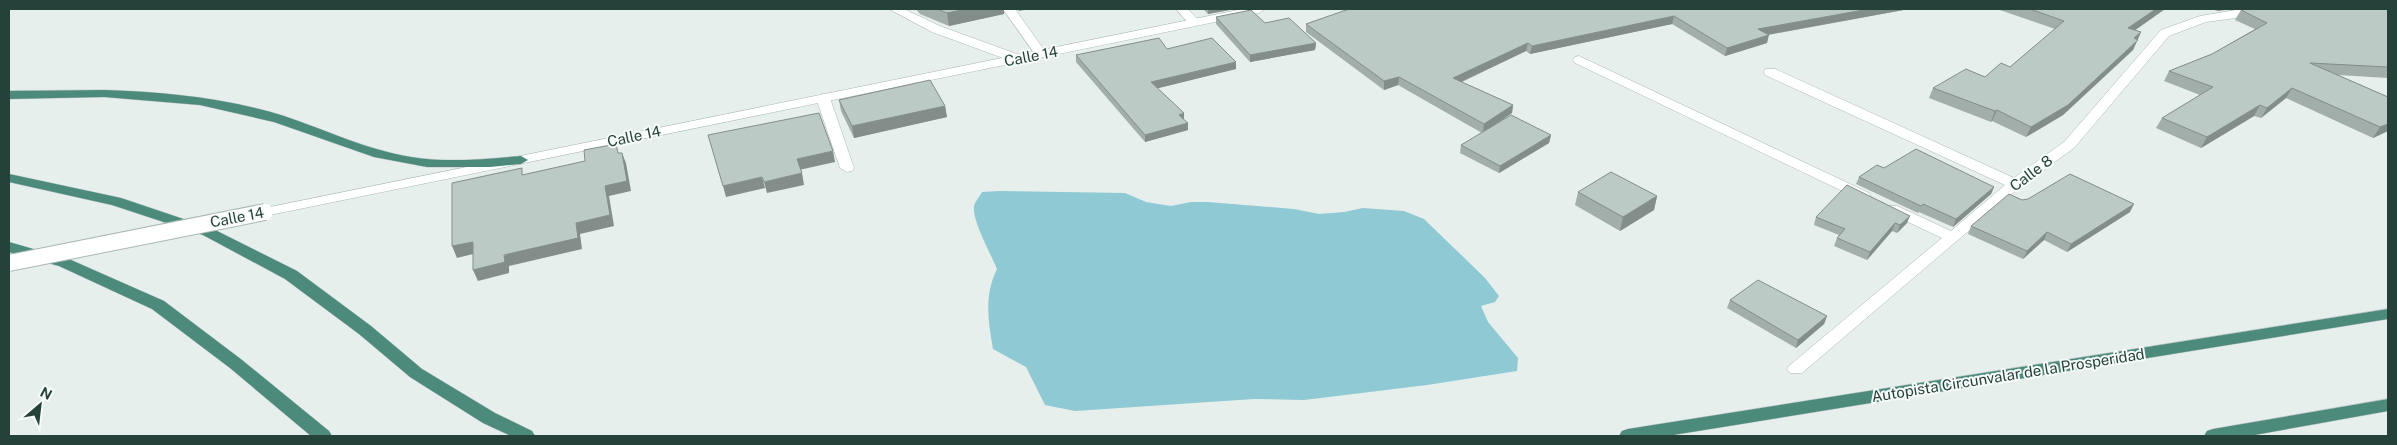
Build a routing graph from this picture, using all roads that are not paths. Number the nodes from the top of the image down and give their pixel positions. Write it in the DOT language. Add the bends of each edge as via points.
graph roads {
  1 [pos="895,9"];
  2 [pos="1009,9"];
  3 [pos="1182,9"];
  4 [pos="1259,9"];
  5 [pos="2272,9"];
  6 [pos="1194,22"];
  7 [pos="1041,54"];
  8 [pos="1018,59"];
  9 [pos="1579,60"];
  10 [pos="1770,72"];
  11 [pos="9,95"];
  12 [pos="823,98"];
  13 [pos="520,160"];
  14 [pos="847,168"];
  15 [pos="9,178"];
  16 [pos="2015,184"];
  17 [pos="1952,237"];
  18 [pos="9,247"];
  19 [pos="9,263"];
  20 [pos="2388,314"];
  21 [pos="1796,369"];
  22 [pos="2388,405"];
  23 [pos="323,436"];
  24 [pos="526,436"];
  25 [pos="1628,436"];
  26 [pos="2213,436"];
  1 -- 8 [label="street" via="936,29"];
  2 -- 7 [label="street"];
  3 -- 6 [label="street"];
  4 -- 6 [label="street, Calle 14"];
  5 -- 16 [label="street, Calle 8" via="2218,14 2187,22 2165,33 2069,145"];
  6 -- 7 [label="street, Calle 14"];
  7 -- 8 [label="street, Calle 14"];
  8 -- 12 [label="street, Calle 14"];
  9 -- 17 [label="street"];
  10 -- 16 [label="street"];
  11 -- 13 [label="highway" via="135,95 207,103 263,114 398,159 459,164"];
  12 -- 13 [label="street, Calle 14"];
  12 -- 14 [label="street"];
  13 -- 19 [label="street, Calle 14, bridge"];
  15 -- 24 [label="highway" via="116,201 208,232 291,275 416,373 489,418"];
  16 -- 17 [label="street, Calle 8"];
  17 -- 21 [label="street, Calle 8"];
  18 -- 23 [label="highway" via="65,263 158,305"];
  20 -- 25 [label="highway, Autopista Circunvalar de la Prosperidad"];
  22 -- 26 [label="highway"];
}
